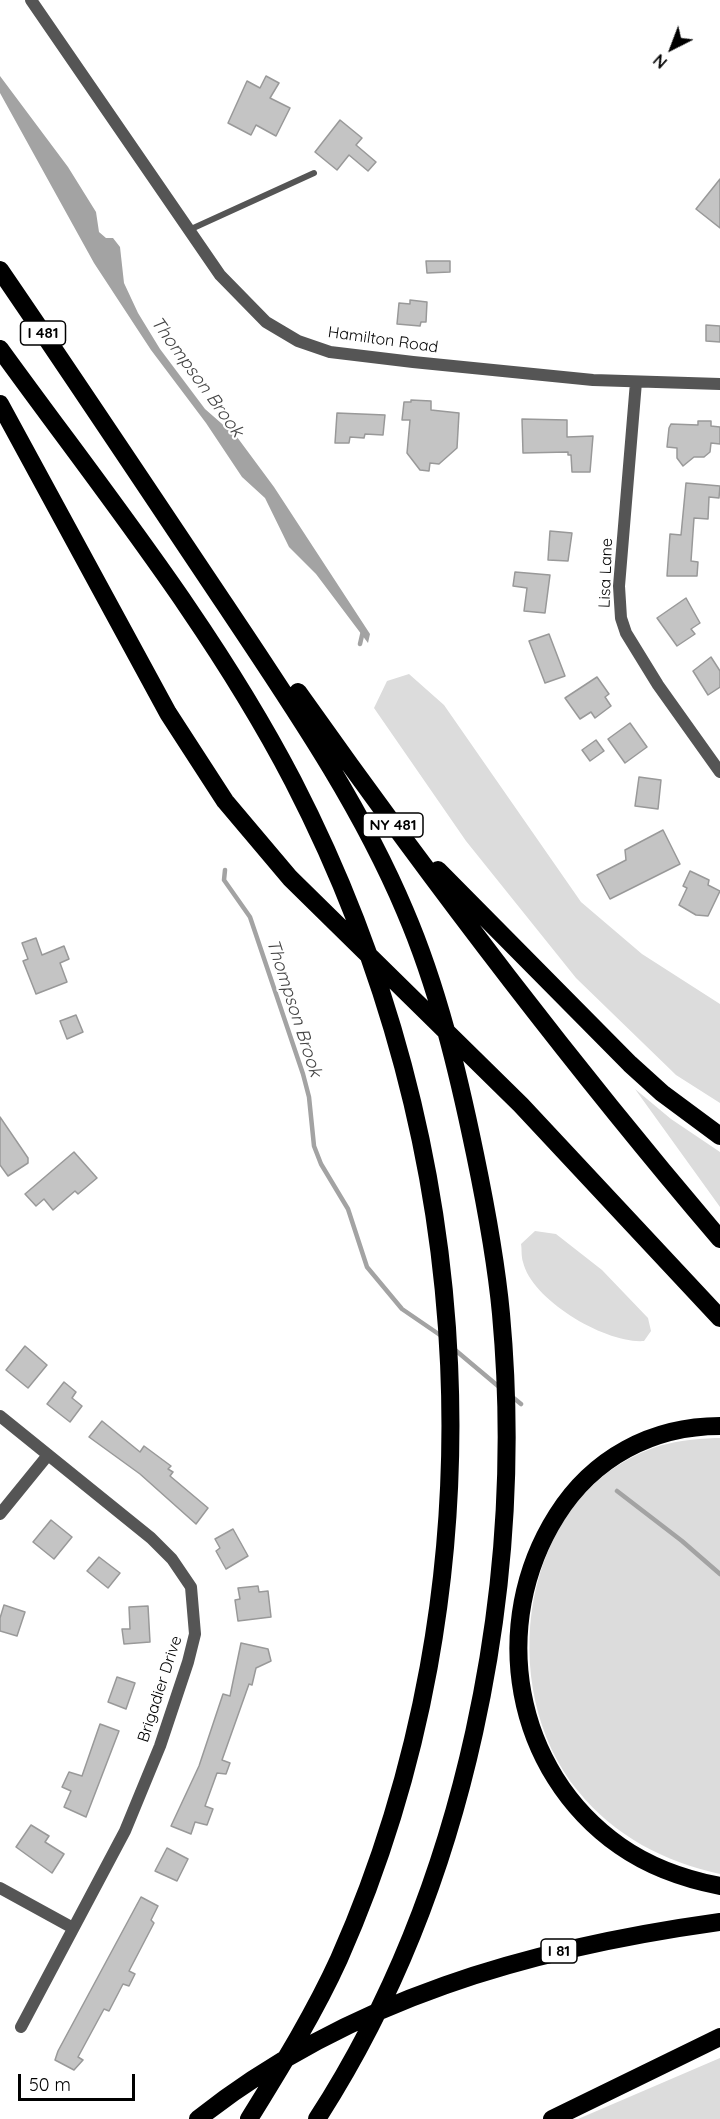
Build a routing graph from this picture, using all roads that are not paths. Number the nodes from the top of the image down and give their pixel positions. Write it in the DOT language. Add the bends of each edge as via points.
graph roads {
  1 [pos="31,0"];
  2 [pos="314,173"];
  3 [pos="188,230"];
  4 [pos="0,270"];
  5 [pos="0,350"];
  6 [pos="636,382"];
  7 [pos="720,384"];
  8 [pos="86,396"];
  9 [pos="0,404"];
  10 [pos="720,772"];
  11 [pos="389,820"];
  12 [pos="720,1136"];
  13 [pos="720,1239"];
  14 [pos="720,1318"];
  15 [pos="0,1416"];
  16 [pos="720,1426"];
  17 [pos="48,1455"];
  18 [pos="0,1514"];
  19 [pos="720,1886"];
  20 [pos="0,1887"];
  21 [pos="720,1922"];
  22 [pos="73,1928"];
  23 [pos="21,2027"];
  24 [pos="720,2037"];
  25 [pos="200,2117"];
  26 [pos="249,2119"];
  27 [pos="317,2119"];
  28 [pos="552,2119"];
  1 -- 3 [label="street, Hamilton Road"];
  2 -- 3 [label="lane"];
  3 -- 6 [label="street, Hamilton Road" via="220,275 266,322 298,341 330,352"];
  4 -- 8 [label="highway, I 481"];
  5 -- 26 [label="highway" via="203,633 271,741 315,827 372,964 404,1065 426,1154 444,1281 451,1396 443,1572 425,1687 407,1761 370,1878 338,1959"];
  6 -- 7 [label="street, Hamilton Road"];
  6 -- 10 [label="street, Lisa Lane" via="619,586 621,618 658,685"];
  8 -- 11 [label="highway, NY 481"];
  8 -- 27 [label="highway" via="302,720 372,841 405,912 441,1018 468,1120 493,1250 504,1354 506,1451 502,1546 480,1701 452,1817 420,1916 397,1972"];
  9 -- 14 [label="highway" via="187,744 247,828 315,903 572,1157"];
  11 -- 12 [label="highway" via="630,1064"];
  11 -- 13 [label="highway, NY 481" via="559,1041"];
  15 -- 17 [label="street, Brigadier Drive"];
  16 -- 19 [label="highway" via="677,1430 644,1440 614,1456 579,1486 554,1520 535,1556 521,1603 517,1652 523,1704 533,1735 548,1767 574,1804 608,1837 650,1864 678,1876"];
  17 -- 18 [label="street"];
  17 -- 22 [label="street, Brigadier Drive" via="172,1559 191,1587 194,1605 195,1634 160,1746 125,1831"];
  20 -- 22 [label="street"];
  21 -- 25 [label="highway, I 81" via="543,1955 469,1975 403,1999 295,2052"];
  22 -- 23 [label="street, Brigadier Drive"];
  24 -- 28 [label="highway"];
}
